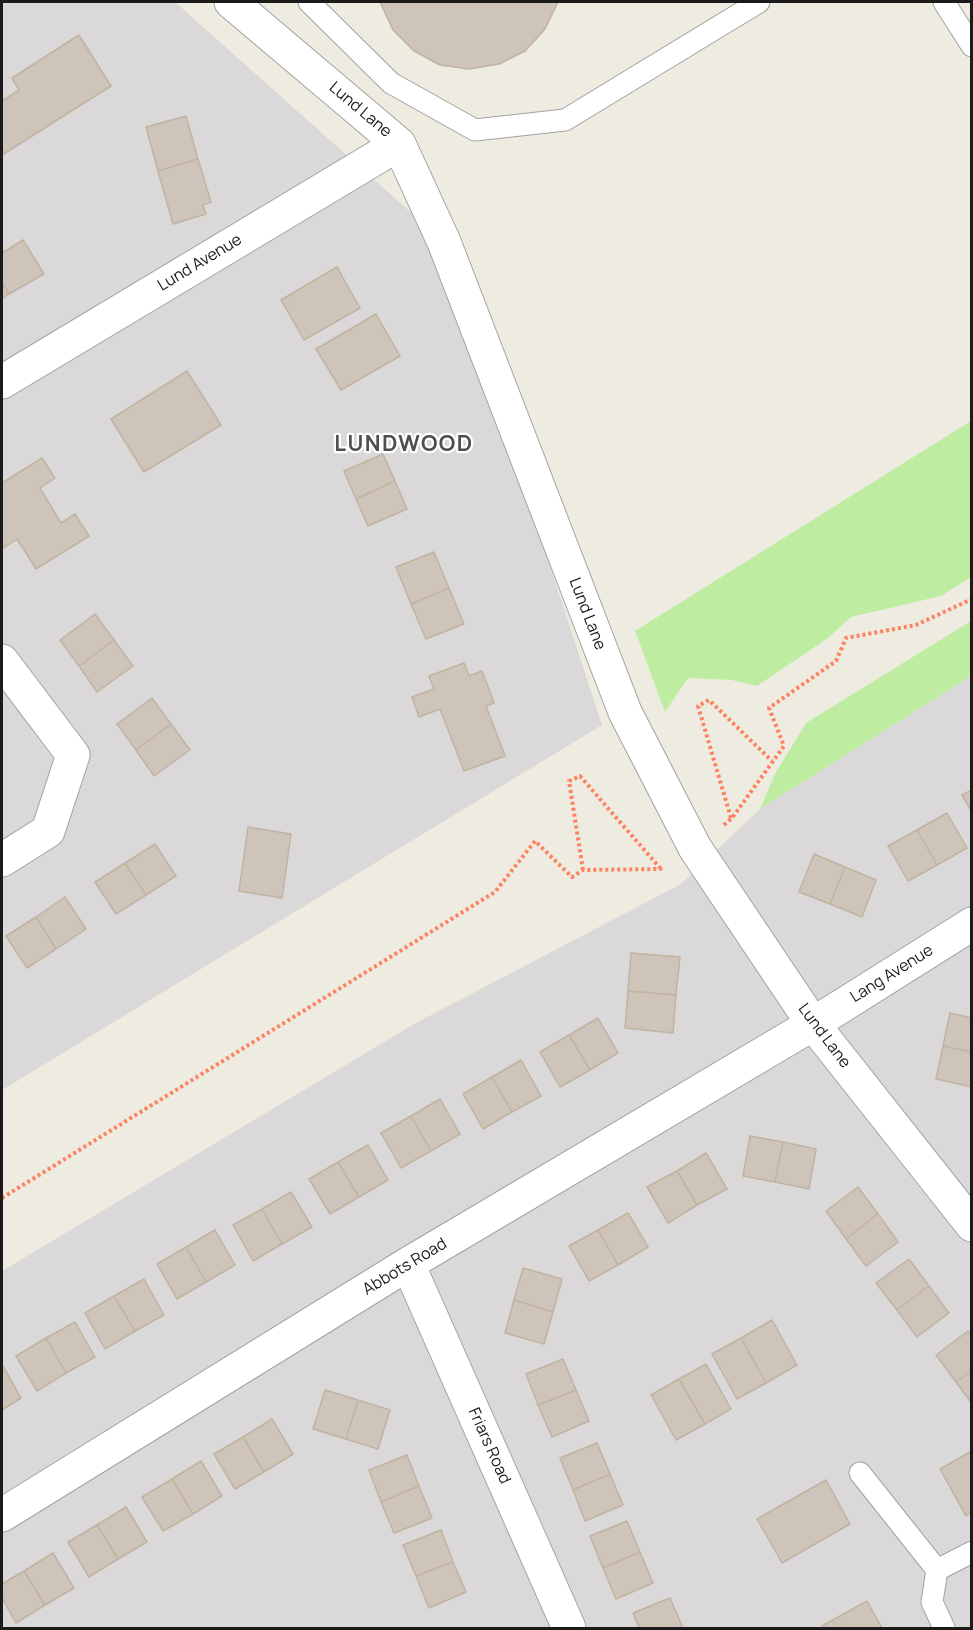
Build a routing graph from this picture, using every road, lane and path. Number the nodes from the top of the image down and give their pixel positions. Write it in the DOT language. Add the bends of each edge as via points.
graph roads {
  1 [pos="231,2"];
  2 [pos="309,2"];
  3 [pos="759,2"];
  4 [pos="944,2"];
  5 [pos="972,46"];
  6 [pos="399,144"];
  7 [pos="2,382"];
  8 [pos="972,599"];
  9 [pos="2,661"];
  10 [pos="772,761"];
  11 [pos="2,860"];
  12 [pos="583,870"];
  13 [pos="972,924"];
  14 [pos="813,1024"];
  15 [pos="2,1198"];
  16 [pos="972,1225"];
  17 [pos="408,1264"];
  18 [pos="860,1473"];
  19 [pos="2,1515"];
  20 [pos="972,1552"];
  21 [pos="937,1570"];
  22 [pos="569,1629"];
  23 [pos="944,1629"];
  1 -- 6 [label="street, Lund Lane"];
  2 -- 3 [label="lane" via="391,83 475,130 565,120"];
  4 -- 5 [label="lane"];
  6 -- 7 [label="street, Lund Avenue"];
  6 -- 14 [label="street, Lund Lane" via="444,242 625,712 695,848"];
  8 -- 10 [label="path" via="916,625 846,638 836,661 769,708 784,746"];
  9 -- 11 [label="street" via="74,755 48,831"];
  10 -- 10 [label="path" via="732,818 698,706 710,700"];
  12 -- 12 [label="path" via="660,869 580,776 569,781"];
  12 -- 15 [label="path" via="572,877 535,841 495,892"];
  13 -- 14 [label="street, Lang Avenue"];
  14 -- 16 [label="street, Lund Lane"];
  14 -- 17 [label="street, Abbots Road"];
  17 -- 19 [label="street, Abbots Road"];
  17 -- 22 [label="street, Friars Road"];
  18 -- 21 [label="lane"];
  20 -- 21 [label="lane"];
  21 -- 23 [label="lane" via="932,1602"];
}
